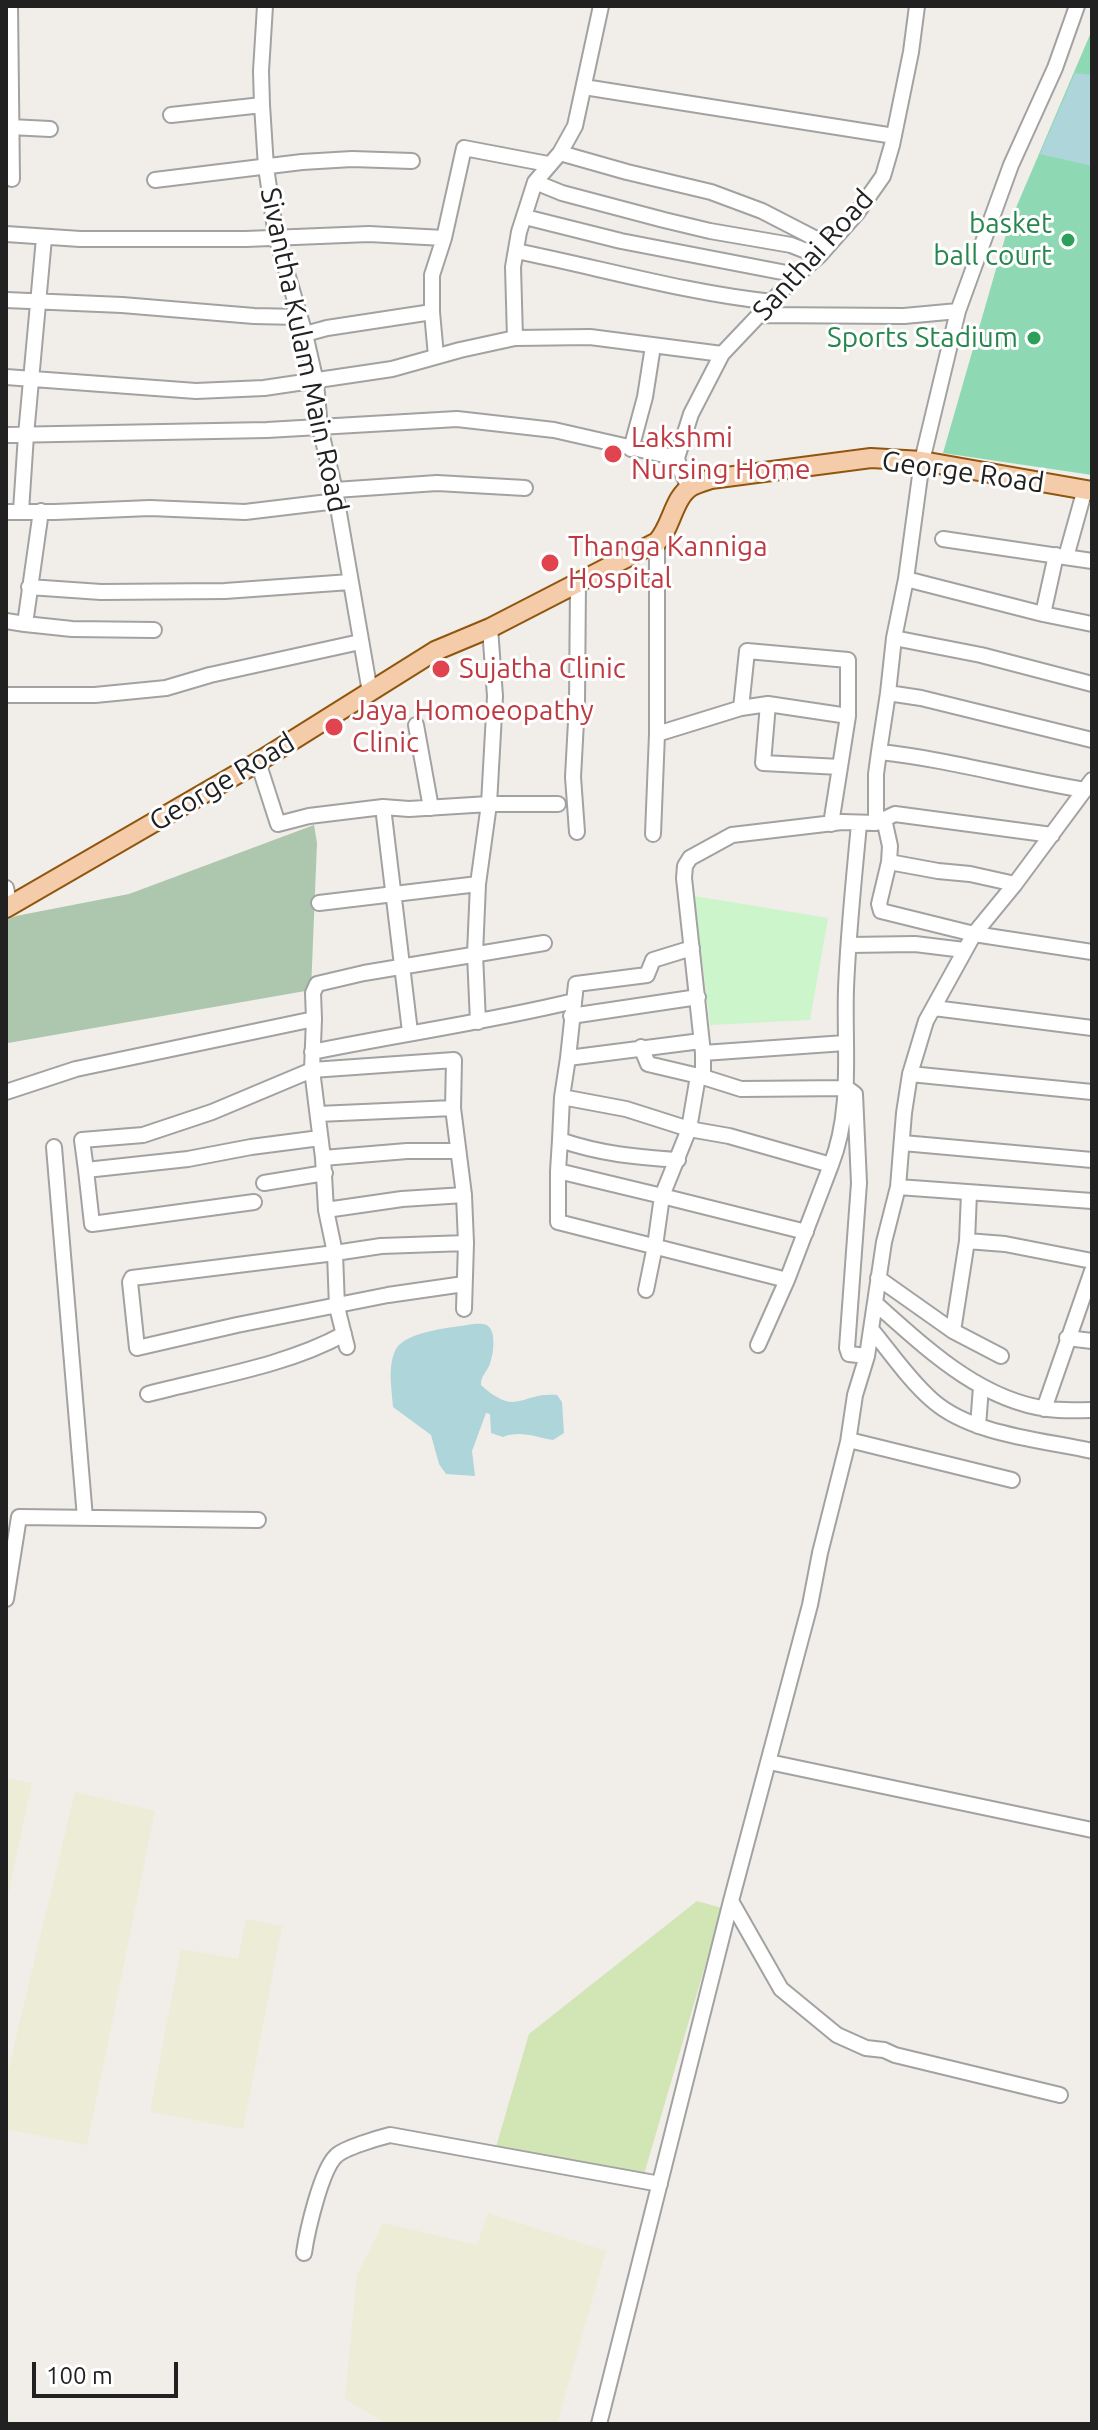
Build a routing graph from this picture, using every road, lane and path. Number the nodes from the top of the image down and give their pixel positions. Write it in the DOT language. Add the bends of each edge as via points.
graph roads {
  1 [pos="10,6"];
  2 [pos="265,6"];
  3 [pos="601,6"];
  4 [pos="917,6"];
  5 [pos="1077,6"];
  6 [pos="584,87"];
  7 [pos="262,105"];
  8 [pos="171,115"];
  9 [pos="10,127"];
  10 [pos="50,129"];
  11 [pos="894,136"];
  12 [pos="560,153"];
  13 [pos="412,161"];
  14 [pos="548,164"];
  15 [pos="266,167"];
  16 [pos="12,179"];
  17 [pos="155,180"];
  18 [pos="535,182"];
  19 [pos="525,217"];
  20 [pos="6,234"];
  21 [pos="276,236"];
  22 [pos="44,238"];
  23 [pos="444,238"];
  24 [pos="516,251"];
  25 [pos="824,251"];
  26 [pos="797,275"];
  27 [pos="6,300"];
  28 [pos="40,301"];
  29 [pos="773,302"];
  30 [pos="958,311"];
  31 [pos="432,312"];
  32 [pos="759,315"];
  33 [pos="299,317"];
  34 [pos="305,334"];
  35 [pos="515,338"];
  36 [pos="653,346"];
  37 [pos="722,354"];
  38 [pos="436,356"];
  39 [pos="6,377"];
  40 [pos="32,380"];
  41 [pos="316,382"];
  42 [pos="320,428"];
  43 [pos="6,435"];
  44 [pos="26,435"];
  45 [pos="631,449"];
  46 [pos="677,458"];
  47 [pos="922,461"];
  48 [pos="689,487"];
  49 [pos="525,488"];
  50 [pos="1088,490"];
  51 [pos="336,495"];
  52 [pos="41,511"];
  53 [pos="14,512"];
  54 [pos="943,539"];
  55 [pos="657,542"];
  56 [pos="1061,556"];
  57 [pos="1092,561"];
  58 [pos="906,579"];
  59 [pos="350,582"];
  60 [pos="578,582"];
  61 [pos="29,587"];
  62 [pos="1043,614"];
  63 [pos="6,621"];
  64 [pos="25,624"];
  65 [pos="1092,624"];
  66 [pos="490,628"];
  67 [pos="154,630"];
  68 [pos="894,638"];
  69 [pos="360,642"];
  70 [pos="1092,684"];
  71 [pos="370,692"];
  72 [pos="888,693"];
  73 [pos="6,695"];
  74 [pos="768,704"];
  75 [pos="741,708"];
  76 [pos="848,716"];
  77 [pos="416,725"];
  78 [pos="657,734"];
  79 [pos="1092,740"];
  80 [pos="879,752"];
  81 [pos="258,762"];
  82 [pos="840,767"];
  83 [pos="1088,785"];
  84 [pos="489,804"];
  85 [pos="558,804"];
  86 [pos="383,807"];
  87 [pos="431,808"];
  88 [pos="880,821"];
  89 [pos="831,824"];
  90 [pos="859,824"];
  91 [pos="577,832"];
  92 [pos="653,834"];
  93 [pos="1052,835"];
  94 [pos="889,862"];
  95 [pos="478,884"];
  96 [pos="1015,884"];
  97 [pos="395,894"];
  98 [pos="7,900"];
  99 [pos="319,903"];
  100 [pos="917,920"];
  101 [pos="974,934"];
  102 [pos="544,943"];
  103 [pos="915,944"];
  104 [pos="849,945"];
  105 [pos="692,948"];
  106 [pos="964,950"];
  107 [pos="1092,952"];
  108 [pos="475,954"];
  109 [pos="403,966"];
  110 [pos="698,997"];
  111 [pos="934,1008"];
  112 [pos="573,1009"];
  113 [pos="314,1019"];
  114 [pos="478,1022"];
  115 [pos="1092,1028"];
  116 [pos="410,1032"];
  117 [pos="845,1043"];
  118 [pos="641,1047"];
  119 [pos="702,1047"];
  120 [pos="312,1052"];
  121 [pos="568,1058"];
  122 [pos="312,1070"];
  123 [pos="910,1074"];
  124 [pos="700,1076"];
  125 [pos="847,1088"];
  126 [pos="6,1092"];
  127 [pos="1092,1092"];
  128 [pos="562,1097"];
  129 [pos="453,1108"];
  130 [pos="318,1114"];
  131 [pos="689,1129"];
  132 [pos="320,1138"];
  133 [pos="560,1140"];
  134 [pos="903,1143"];
  135 [pos="54,1147"];
  136 [pos="458,1151"];
  137 [pos="678,1160"];
  138 [pos="1092,1160"];
  139 [pos="324,1165"];
  140 [pos="831,1165"];
  141 [pos="86,1170"];
  142 [pos="558,1171"];
  143 [pos="264,1183"];
  144 [pos="898,1187"];
  145 [pos="969,1193"];
  146 [pos="464,1195"];
  147 [pos="662,1196"];
  148 [pos="1092,1201"];
  149 [pos="254,1202"];
  150 [pos="326,1210"];
  151 [pos="806,1232"];
  152 [pos="967,1241"];
  153 [pos="466,1243"];
  154 [pos="655,1246"];
  155 [pos="335,1253"];
  156 [pos="1092,1261"];
  157 [pos="1092,1271"];
  158 [pos="878,1278"];
  159 [pos="787,1280"];
  160 [pos="464,1284"];
  161 [pos="646,1290"];
  162 [pos="875,1303"];
  163 [pos="337,1307"];
  164 [pos="464,1309"];
  165 [pos="871,1329"];
  166 [pos="953,1331"];
  167 [pos="1067,1338"];
  168 [pos="1092,1341"];
  169 [pos="758,1345"];
  170 [pos="867,1356"];
  171 [pos="1001,1356"];
  172 [pos="981,1387"];
  173 [pos="148,1394"];
  174 [pos="1044,1409"];
  175 [pos="1092,1410"];
  176 [pos="978,1426"];
  177 [pos="849,1440"];
  178 [pos="1092,1451"];
  179 [pos="1012,1480"];
  180 [pos="85,1518"];
  181 [pos="258,1520"];
  182 [pos="6,1599"];
  183 [pos="769,1762"];
  184 [pos="1092,1830"];
  185 [pos="731,1901"];
  186 [pos="1060,2095"];
  187 [pos="660,2184"];
  188 [pos="304,2253"];
  189 [pos="599,2424"];
  1 -- 9 [label="street"];
  2 -- 7 [label="street, Sivantha Kulam Main Road"];
  3 -- 6 [label="street"];
  4 -- 11 [label="street, Santhai Road"];
  5 -- 30 [label="street"];
  6 -- 11 [label="street"];
  6 -- 12 [label="street" via="575,126"];
  7 -- 8 [label="street"];
  7 -- 15 [label="street, Sivantha Kulam Main Road"];
  9 -- 10 [label="street"];
  9 -- 16 [label="street"];
  11 -- 25 [label="street, Santhai Road" via="883,176"];
  12 -- 14 [label="street"];
  12 -- 25 [label="street" via="711,192 762,211"];
  13 -- 15 [label="street" via="352,159"];
  14 -- 18 [label="street"];
  14 -- 23 [label="street" via="464,148"];
  15 -- 17 [label="street"];
  15 -- 21 [label="street, Sivantha Kulam Main Road"];
  18 -- 19 [label="street"];
  18 -- 25 [label="street" via="710,231"];
  19 -- 24 [label="street"];
  19 -- 26 [label="street"];
  20 -- 22 [label="street"];
  21 -- 22 [label="street"];
  21 -- 23 [label="street"];
  21 -- 33 [label="street, Sivantha Kulam Main Road"];
  22 -- 28 [label="street"];
  23 -- 31 [label="street" via="432,275"];
  24 -- 29 [label="street"];
  24 -- 35 [label="street"];
  25 -- 26 [label="street, Santhai Road"];
  26 -- 29 [label="street, Santhai Road"];
  27 -- 28 [label="street"];
  28 -- 33 [label="street"];
  28 -- 40 [label="street"];
  29 -- 32 [label="street, Santhai Road"];
  30 -- 32 [label="street"];
  30 -- 47 [label="street"];
  31 -- 34 [label="street"];
  31 -- 38 [label="street"];
  32 -- 37 [label="street, Santhai Road"];
  33 -- 34 [label="street, Sivantha Kulam Main Road"];
  34 -- 41 [label="street, Sivantha Kulam Main Road"];
  35 -- 36 [label="street" via="590,337"];
  35 -- 38 [label="street"];
  36 -- 37 [label="street"];
  36 -- 45 [label="street"];
  37 -- 46 [label="street, Santhai Road" via="691,414"];
  38 -- 41 [label="street"];
  39 -- 40 [label="street"];
  40 -- 41 [label="street" via="196,391"];
  40 -- 44 [label="street"];
  41 -- 42 [label="street, Sivantha Kulam Main Road"];
  42 -- 44 [label="street"];
  42 -- 45 [label="street" via="457,419 554,430"];
  42 -- 51 [label="street, Sivantha Kulam Main Road"];
  43 -- 44 [label="street"];
  44 -- 53 [label="street"];
  45 -- 46 [label="street"];
  46 -- 48 [label="street"];
  47 -- 48 [label="main road, George Road" via="871,458 711,479"];
  47 -- 50 [label="main road, George Road"];
  47 -- 58 [label="street"];
  48 -- 55 [label="main road"];
  49 -- 51 [label="street" via="437,483"];
  50 -- 56 [label="street"];
  51 -- 52 [label="street" via="245,512"];
  51 -- 59 [label="street, Sivantha Kulam Main Road"];
  52 -- 53 [label="street"];
  52 -- 61 [label="street"];
  54 -- 56 [label="street"];
  55 -- 60 [label="main road, George Road"];
  55 -- 78 [label="street"];
  56 -- 57 [label="street"];
  56 -- 62 [label="street"];
  58 -- 62 [label="street"];
  58 -- 68 [label="street"];
  59 -- 61 [label="street" via="225,591"];
  59 -- 69 [label="street, Sivantha Kulam Main Road"];
  60 -- 66 [label="main road, George Road"];
  60 -- 91 [label="street" via="573,777"];
  61 -- 64 [label="street"];
  62 -- 65 [label="street"];
  63 -- 64 [label="street"];
  64 -- 67 [label="street"];
  66 -- 71 [label="main road, George Road" via="435,651"];
  66 -- 84 [label="street" via="495,696"];
  68 -- 70 [label="street"];
  68 -- 72 [label="street"];
  69 -- 71 [label="street, Sivantha Kulam Main Road"];
  69 -- 73 [label="street" via="166,688"];
  71 -- 81 [label="main road, George Road"];
  72 -- 79 [label="street"];
  72 -- 80 [label="street"];
  74 -- 75 [label="street"];
  74 -- 76 [label="street"];
  74 -- 82 [label="street" via="763,763"];
  75 -- 76 [label="street" via="747,651 777,653 848,660"];
  75 -- 78 [label="street"];
  76 -- 82 [label="street"];
  77 -- 87 [label="street"];
  78 -- 92 [label="street"];
  80 -- 83 [label="street" via="1024,780"];
  80 -- 88 [label="street"];
  81 -- 86 [label="street" via="278,824"];
  81 -- 98 [label="main road, George Road"];
  82 -- 89 [label="street"];
  83 -- 93 [label="street"];
  84 -- 85 [label="street"];
  84 -- 87 [label="street"];
  84 -- 95 [label="street"];
  86 -- 87 [label="street"];
  86 -- 97 [label="street"];
  88 -- 90 [label="street"];
  88 -- 93 [label="street" via="895,814"];
  88 -- 94 [label="street" via="890,846"];
  89 -- 90 [label="street"];
  89 -- 105 [label="street" via="732,835 690,858 684,878"];
  90 -- 104 [label="street"];
  93 -- 96 [label="street"];
  94 -- 96 [label="street"];
  94 -- 100 [label="street" via="879,909"];
  95 -- 97 [label="street"];
  95 -- 108 [label="street"];
  96 -- 101 [label="street"];
  97 -- 99 [label="street"];
  97 -- 109 [label="street"];
  100 -- 101 [label="street"];
  100 -- 103 [label="street"];
  101 -- 106 [label="street"];
  101 -- 107 [label="street"];
  102 -- 108 [label="street"];
  103 -- 104 [label="street"];
  103 -- 106 [label="street"];
  104 -- 117 [label="street"];
  105 -- 110 [label="street"];
  105 -- 112 [label="street" via="653,960 647,975 576,984"];
  106 -- 111 [label="street"];
  108 -- 109 [label="street"];
  108 -- 114 [label="street"];
  109 -- 113 [label="street" via="317,984"];
  109 -- 116 [label="street"];
  110 -- 112 [label="street"];
  110 -- 119 [label="street"];
  111 -- 115 [label="street"];
  111 -- 123 [label="street"];
  112 -- 114 [label="street"];
  112 -- 121 [label="street"];
  113 -- 120 [label="street"];
  113 -- 126 [label="street" via="76,1069"];
  114 -- 116 [label="street"];
  116 -- 120 [label="street"];
  117 -- 119 [label="street"];
  117 -- 125 [label="street"];
  118 -- 119 [label="street"];
  118 -- 121 [label="street"];
  118 -- 124 [label="street" via="648,1064"];
  119 -- 124 [label="street"];
  120 -- 122 [label="street"];
  121 -- 128 [label="street"];
  122 -- 129 [label="street" via="454,1060"];
  122 -- 130 [label="street"];
  122 -- 141 [label="street" via="143,1135 82,1140"];
  123 -- 127 [label="street"];
  123 -- 134 [label="street"];
  124 -- 125 [label="street" via="741,1089"];
  124 -- 131 [label="street"];
  125 -- 140 [label="street" via="840,1142"];
  125 -- 170 [label="street" via="855,1094 859,1183 847,1348 849,1354"];
  128 -- 131 [label="street" via="626,1109"];
  128 -- 133 [label="street"];
  129 -- 130 [label="street"];
  129 -- 136 [label="street"];
  130 -- 132 [label="street"];
  131 -- 137 [label="street"];
  131 -- 140 [label="street"];
  132 -- 139 [label="street"];
  132 -- 141 [label="street"];
  133 -- 137 [label="street" via="618,1156"];
  133 -- 142 [label="street"];
  134 -- 138 [label="street"];
  134 -- 144 [label="street"];
  135 -- 180 [label="street"];
  136 -- 139 [label="street" via="407,1151"];
  136 -- 146 [label="street"];
  137 -- 147 [label="street"];
  139 -- 143 [label="street"];
  139 -- 150 [label="street"];
  140 -- 151 [label="street"];
  141 -- 149 [label="street" via="92,1224"];
  142 -- 147 [label="street"];
  142 -- 154 [label="street" via="558,1222"];
  144 -- 145 [label="street"];
  144 -- 158 [label="street"];
  145 -- 148 [label="street"];
  145 -- 152 [label="street"];
  146 -- 150 [label="street"];
  146 -- 153 [label="street"];
  147 -- 151 [label="street"];
  147 -- 154 [label="street"];
  150 -- 155 [label="street"];
  151 -- 159 [label="street"];
  152 -- 156 [label="street"];
  152 -- 166 [label="street"];
  153 -- 155 [label="street"];
  153 -- 160 [label="street"];
  154 -- 159 [label="street"];
  154 -- 161 [label="street"];
  155 -- 163 [label="street"];
  155 -- 163 [label="street" via="130,1282 137,1348"];
  157 -- 167 [label="street"];
  158 -- 162 [label="street"];
  158 -- 166 [label="street"];
  159 -- 169 [label="street"];
  160 -- 163 [label="street"];
  160 -- 164 [label="street"];
  162 -- 165 [label="street"];
  162 -- 172 [label="street"];
  163 -- 173 [label="street" via="346,1340"];
  165 -- 170 [label="street"];
  165 -- 176 [label="street" via="934,1402"];
  166 -- 171 [label="street"];
  167 -- 168 [label="street"];
  167 -- 174 [label="street"];
  170 -- 177 [label="street"];
  172 -- 174 [label="street"];
  172 -- 176 [label="street"];
  174 -- 175 [label="street"];
  176 -- 178 [label="street"];
  177 -- 179 [label="street"];
  177 -- 183 [label="street"];
  180 -- 181 [label="street"];
  180 -- 182 [label="street" via="19,1517"];
  183 -- 184 [label="street"];
  183 -- 185 [label="street"];
  185 -- 186 [label="street" via="781,1989 837,2035 866,2048"];
  185 -- 187 [label="street"];
  187 -- 188 [label="street" via="390,2135 339,2152 331,2161 309,2220"];
  187 -- 189 [label="street"];
}
